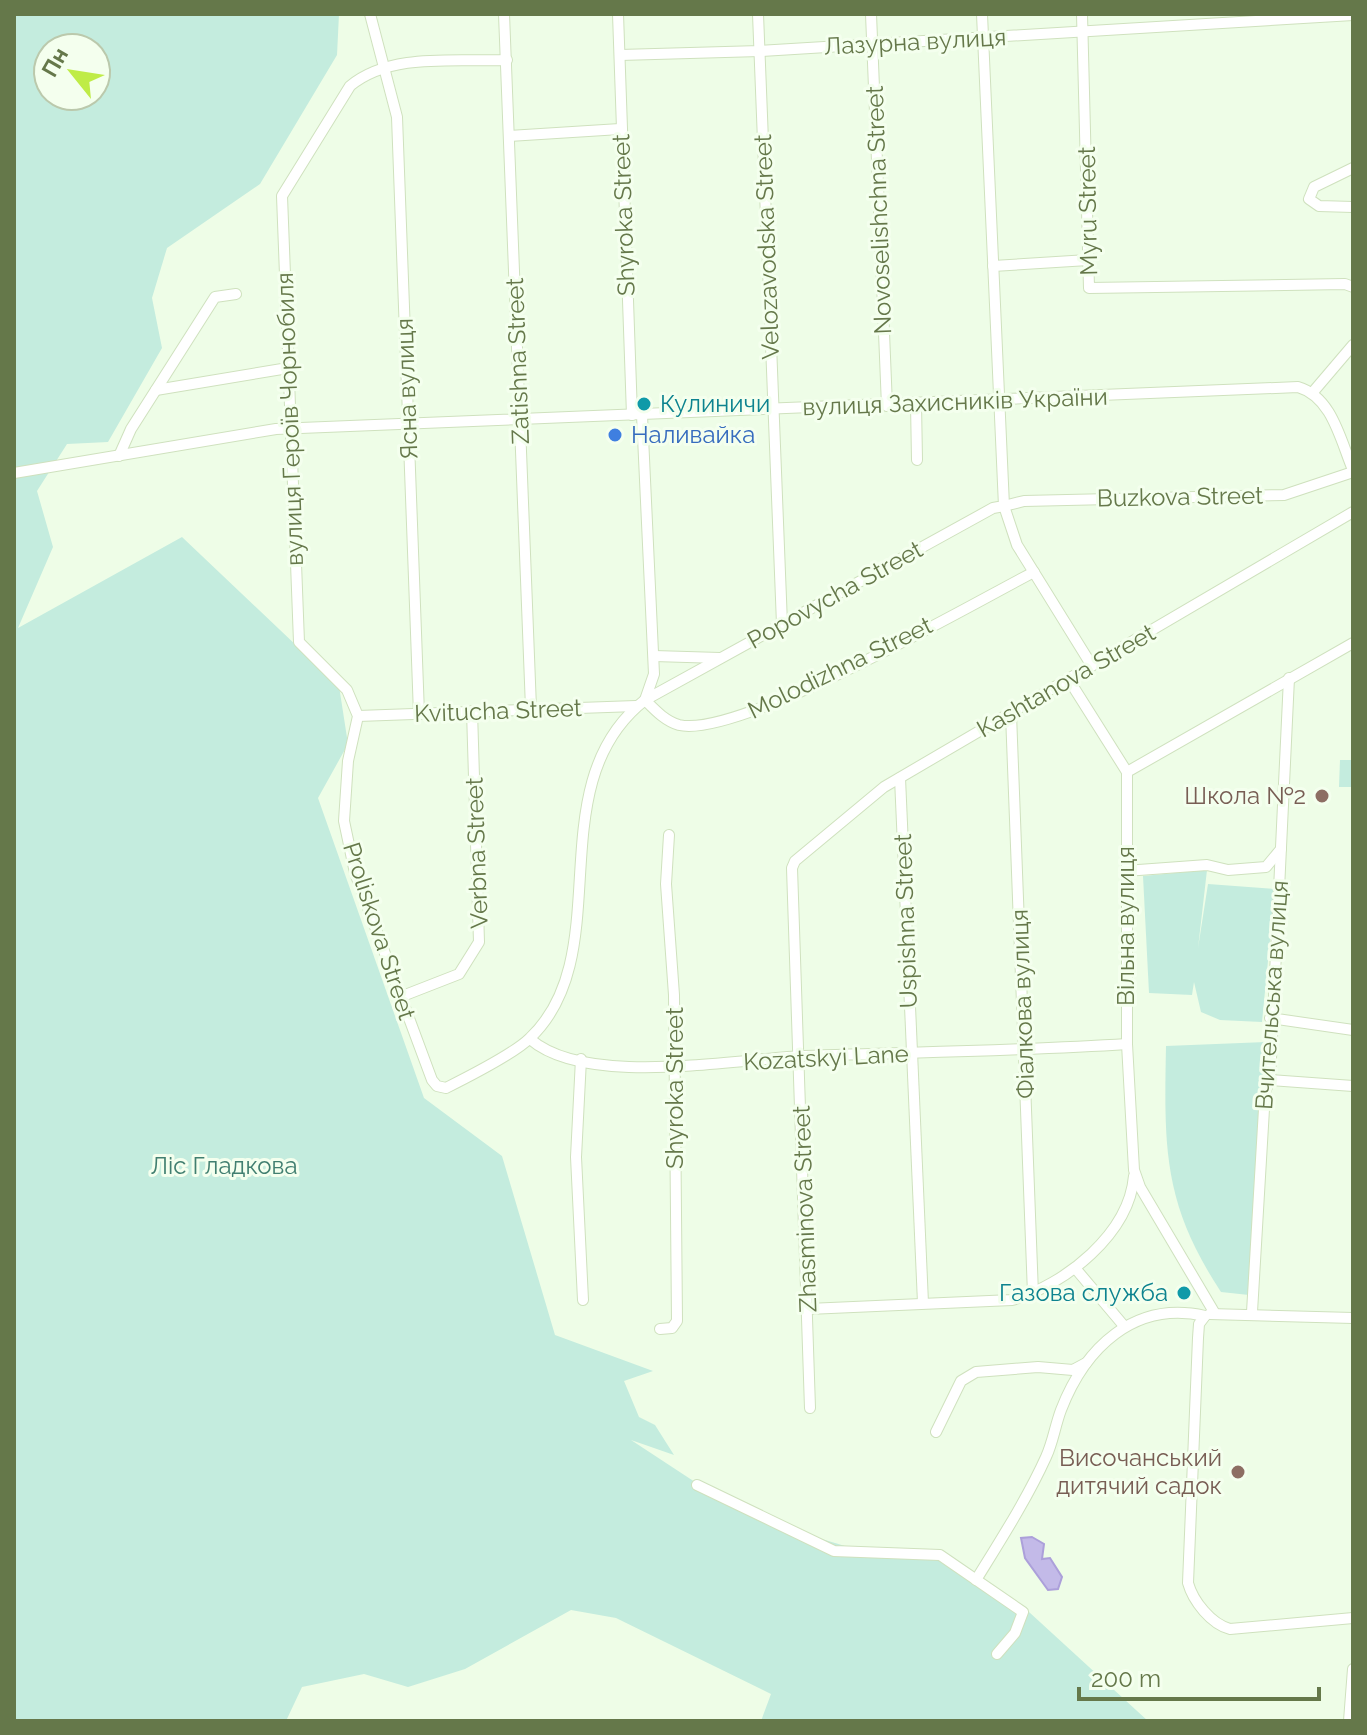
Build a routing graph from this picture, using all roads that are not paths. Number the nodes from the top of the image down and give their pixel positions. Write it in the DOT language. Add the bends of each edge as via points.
graph roads {
  1 [pos="370,14"];
  2 [pos="504,14"];
  3 [pos="618,14"];
  4 [pos="758,14"];
  5 [pos="871,14"];
  6 [pos="982,14"];
  7 [pos="1082,14"];
  8 [pos="1353,15"];
  9 [pos="1225,20"];
  10 [pos="1081,32"];
  11 [pos="983,38"];
  12 [pos="873,44"];
  13 [pos="760,51"];
  14 [pos="620,55"];
  15 [pos="507,60"];
  16 [pos="385,65"];
  17 [pos="620,129"];
  18 [pos="509,136"];
  19 [pos="1353,168"];
  20 [pos="1353,207"];
  21 [pos="1088,260"];
  22 [pos="993,266"];
  23 [pos="1353,287"];
  24 [pos="236,294"];
  25 [pos="1353,345"];
  26 [pos="288,368"];
  27 [pos="156,390"];
  28 [pos="1313,392"];
  29 [pos="999,401"];
  30 [pos="916,404"];
  31 [pos="887,406"];
  32 [pos="774,410"];
  33 [pos="637,415"];
  34 [pos="520,420"];
  35 [pos="409,424"];
  36 [pos="291,428"];
  37 [pos="119,456"];
  38 [pos="917,460"];
  39 [pos="1353,471"];
  40 [pos="14,473"];
  41 [pos="1004,506"];
  42 [pos="1353,512"];
  43 [pos="1034,572"];
  44 [pos="782,624"];
  45 [pos="1353,643"];
  46 [pos="654,656"];
  47 [pos="721,658"];
  48 [pos="1092,666"];
  49 [pos="1289,678"];
  50 [pos="1069,680"];
  51 [pos="641,703"];
  52 [pos="531,708"];
  53 [pos="472,711"];
  54 [pos="419,714"];
  55 [pos="1011,714"];
  56 [pos="358,716"];
  57 [pos="1127,772"];
  58 [pos="900,778"];
  59 [pos="669,835"];
  60 [pos="1281,849"];
  61 [pos="792,868"];
  62 [pos="1125,871"];
  63 [pos="400,997"];
  64 [pos="1270,1018"];
  65 [pos="1353,1030"];
  66 [pos="530,1039"];
  67 [pos="1127,1044"];
  68 [pos="1025,1050"];
  69 [pos="911,1053"];
  70 [pos="800,1056"];
  71 [pos="581,1059"];
  72 [pos="674,1068"];
  73 [pos="1270,1080"];
  74 [pos="1353,1086"];
  75 [pos="446,1088"];
  76 [pos="1134,1170"];
  77 [pos="1075,1268"];
  78 [pos="1033,1294"];
  79 [pos="583,1300"];
  80 [pos="923,1303"];
  81 [pos="808,1309"];
  82 [pos="1252,1312"];
  83 [pos="1209,1314"];
  84 [pos="1353,1318"];
  85 [pos="1124,1326"];
  86 [pos="660,1329"];
  87 [pos="1087,1362"];
  88 [pos="810,1408"];
  89 [pos="936,1432"];
  90 [pos="697,1485"];
  91 [pos="976,1580"];
  92 [pos="1353,1618"];
  93 [pos="997,1654"];
  94 [pos="1353,1669"];
  95 [pos="1349,1721"];
  1 -- 16 [label="street, Ясна вулиця"];
  2 -- 15 [label="street, Zatishna Street"];
  3 -- 14 [label="street, Shyroka Street"];
  4 -- 13 [label="street, Velozavodska Street"];
  5 -- 12 [label="street, Novoselishchna Street"];
  6 -- 11 [label="street"];
  7 -- 10 [label="street, Myru Street"];
  8 -- 9 [label="street, Лазурна вулиця"];
  9 -- 10 [label="street, Лазурна вулиця"];
  10 -- 11 [label="street, Лазурна вулиця"];
  10 -- 21 [label="street, Myru Street"];
  11 -- 12 [label="street, Лазурна вулиця"];
  11 -- 22 [label="street"];
  12 -- 13 [label="street, Лазурна вулиця"];
  12 -- 31 [label="street, Novoselishchna Street"];
  13 -- 14 [label="street, Лазурна вулиця"];
  13 -- 32 [label="street, Velozavodska Street"];
  14 -- 17 [label="street, Shyroka Street"];
  15 -- 16 [label="street"];
  15 -- 18 [label="street, Zatishna Street"];
  16 -- 26 [label="street, вулиця Героїв Чорнобиля" via="350,86 282,196"];
  16 -- 35 [label="street, Ясна вулиця" via="397,117"];
  17 -- 18 [label="street"];
  17 -- 33 [label="street, Shyroka Street"];
  18 -- 34 [label="street, Zatishna Street"];
  19 -- 20 [label="street" via="1316,185 1309,199 1319,206"];
  21 -- 22 [label="street"];
  21 -- 23 [label="street, Myru Street" via="1089,288"];
  22 -- 29 [label="street"];
  24 -- 27 [label="street" via="215,297"];
  25 -- 28 [label="street"];
  26 -- 27 [label="street"];
  26 -- 36 [label="street, вулиця Героїв Чорнобиля"];
  27 -- 37 [label="street"];
  28 -- 29 [label="street, вулиця Захисників України" via="1298,387"];
  28 -- 39 [label="street" via="1324,403"];
  29 -- 30 [label="street, вулиця Захисників України"];
  29 -- 41 [label="street"];
  30 -- 31 [label="street, вулиця Захисників України"];
  30 -- 38 [label="street"];
  31 -- 32 [label="street, вулиця Захисників України"];
  32 -- 33 [label="street, вулиця Захисників України"];
  32 -- 44 [label="street, Velozavodska Street"];
  33 -- 34 [label="street, вулиця Захисників України"];
  33 -- 46 [label="street, Shyroka Street"];
  34 -- 35 [label="street, вулиця Захисників України"];
  34 -- 52 [label="street, Zatishna Street"];
  35 -- 36 [label="street, вулиця Захисників України"];
  35 -- 54 [label="street, Ясна вулиця"];
  36 -- 37 [label="street, вулиця Захисників України"];
  36 -- 56 [label="street, вулиця Героїв Чорнобиля" via="299,642 347,690"];
  37 -- 40 [label="street, вулиця Захисників України"];
  39 -- 41 [label="street, Buzkova Street" via="1284,495 1024,501"];
  41 -- 43 [label="street" via="1017,545"];
  41 -- 44 [label="street, Popovycha Street"];
  42 -- 48 [label="street, Kashtanova Street"];
  43 -- 48 [label="street"];
  43 -- 51 [label="street, Molodizhna Street" via="781,701 734,718 679,725"];
  44 -- 47 [label="street, Popovycha Street"];
  45 -- 49 [label="street"];
  46 -- 47 [label="street"];
  46 -- 51 [label="street, Shyroka Street" via="654,674"];
  47 -- 51 [label="street, Popovycha Street"];
  48 -- 50 [label="street, Kashtanova Street"];
  49 -- 57 [label="street"];
  49 -- 60 [label="street, Вчительська вулиця"];
  50 -- 55 [label="street, Kashtanova Street"];
  50 -- 57 [label="street"];
  51 -- 52 [label="street, Kvitucha Street"];
  51 -- 66 [label="street, Popovycha Street" via="626,714 591,783 581,830 569,969 554,1006"];
  52 -- 53 [label="street, Kvitucha Street"];
  53 -- 54 [label="street, Kvitucha Street"];
  53 -- 63 [label="street, Verbna Street" via="479,942 459,974"];
  54 -- 56 [label="street, Kvitucha Street"];
  55 -- 58 [label="street, Kashtanova Street"];
  55 -- 68 [label="street, Фіалкова вулиця"];
  56 -- 63 [label="street, Proliskova Street" via="344,821 355,873"];
  57 -- 62 [label="street, Вільна вулиця"];
  58 -- 61 [label="street, Kashtanova Street"];
  58 -- 69 [label="street, Uspishna Street"];
  59 -- 72 [label="street, Shyroka Street" via="666,884"];
  60 -- 62 [label="street" via="1266,867"];
  60 -- 64 [label="street, Вчительська вулиця"];
  61 -- 70 [label="street, Zhasminova Street"];
  62 -- 67 [label="street, Вільна вулиця"];
  63 -- 75 [label="street, Proliskova Street" via="432,1080"];
  64 -- 65 [label="street"];
  64 -- 73 [label="street, Вчительська вулиця"];
  66 -- 71 [label="street, Kozatskyi Lane" via="552,1054"];
  66 -- 75 [label="street, Popovycha Street"];
  67 -- 68 [label="street, Kozatskyi Lane"];
  67 -- 76 [label="street, Вільна вулиця"];
  68 -- 69 [label="street, Kozatskyi Lane"];
  68 -- 78 [label="street, Фіалкова вулиця"];
  69 -- 70 [label="street, Kozatskyi Lane"];
  69 -- 80 [label="street, Uspishna Street"];
  70 -- 72 [label="street, Kozatskyi Lane"];
  70 -- 81 [label="street, Zhasminova Street"];
  71 -- 72 [label="street, Kozatskyi Lane"];
  71 -- 79 [label="street" via="576,1157"];
  72 -- 86 [label="street, Shyroka Street" via="677,1321 672,1328"];
  73 -- 74 [label="street"];
  73 -- 82 [label="street, Вчительська вулиця" via="1265,1092"];
  76 -- 77 [label="street" via="1132,1193 1118,1223"];
  76 -- 83 [label="street, Вільна вулиця"];
  77 -- 78 [label="street"];
  77 -- 85 [label="street"];
  78 -- 80 [label="street" via="1012,1300"];
  80 -- 81 [label="street"];
  81 -- 88 [label="street, Zhasminova Street"];
  82 -- 83 [label="street"];
  82 -- 84 [label="street"];
  83 -- 85 [label="street" via="1138,1318"];
  83 -- 92 [label="street" via="1199,1324 1198,1338 1191,1594 1218,1624 1230,1629"];
  85 -- 87 [label="street"];
  87 -- 89 [label="street" via="1073,1370 976,1372 961,1381"];
  87 -- 91 [label="street" via="1062,1408 1046,1456"];
  90 -- 91 [label="street" via="834,1551 940,1555"];
  91 -- 93 [label="street" via="1023,1612 1015,1633"];
  94 -- 95 [label="street"];
}
